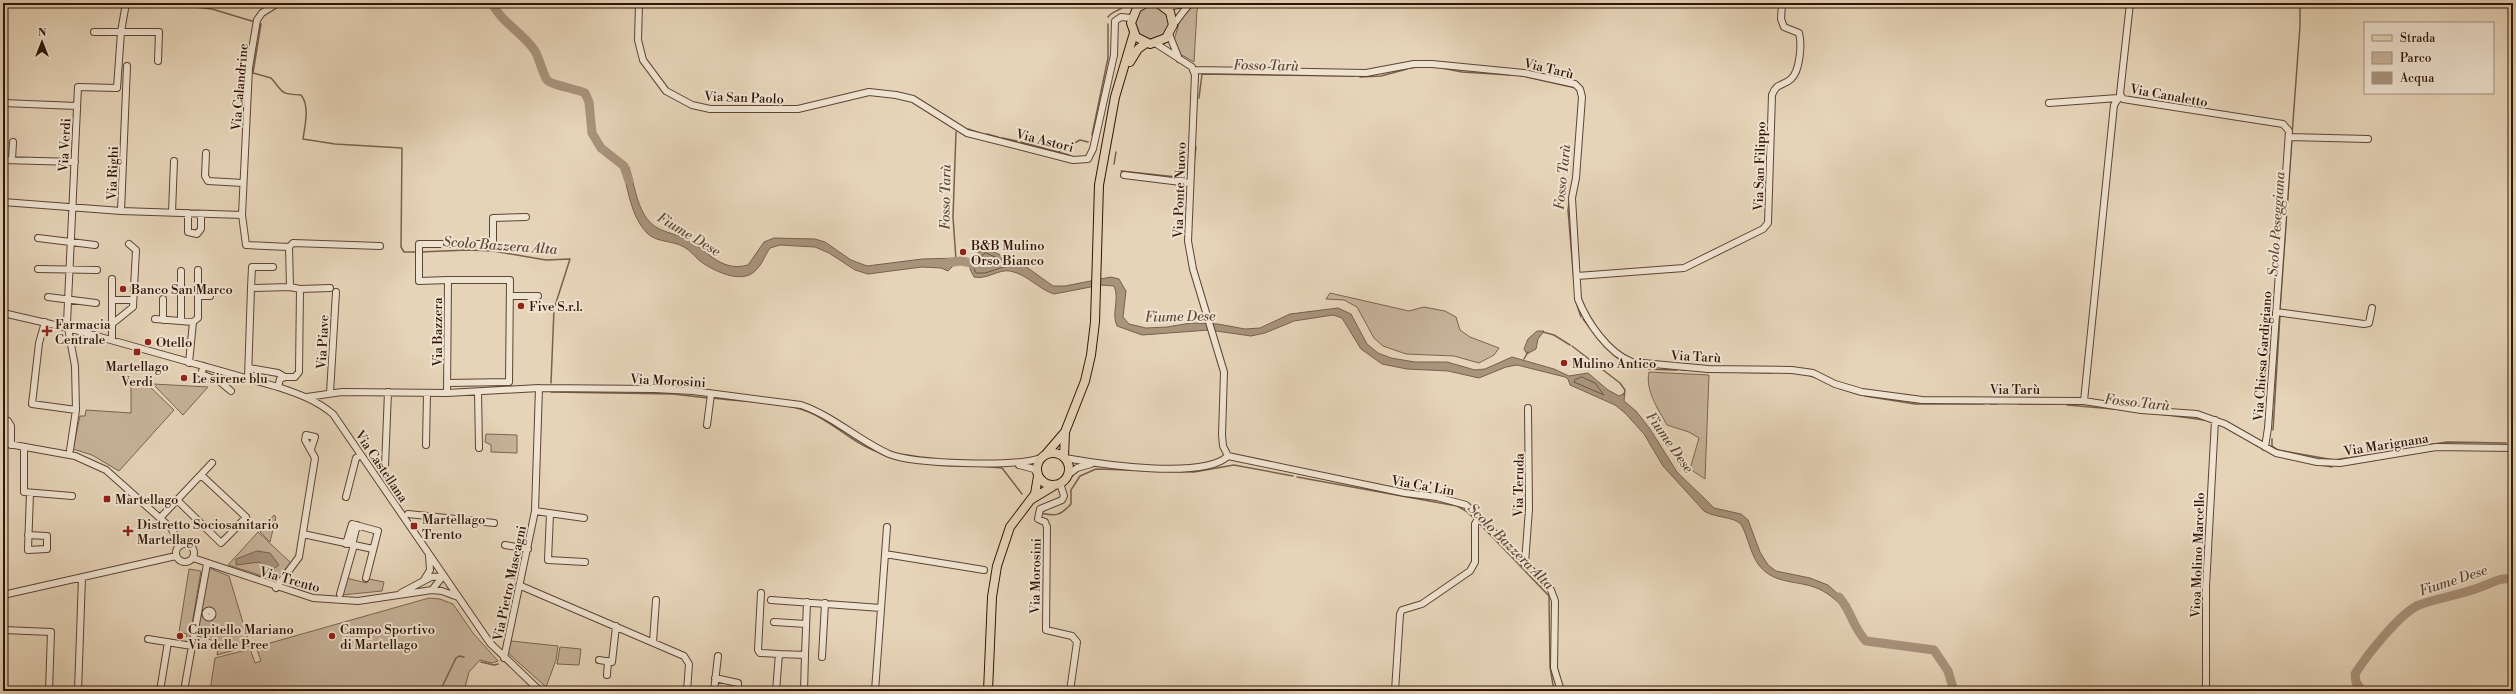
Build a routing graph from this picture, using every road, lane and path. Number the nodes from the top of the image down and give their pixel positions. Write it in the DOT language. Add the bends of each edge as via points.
graph roads {
  1 [pos="126,3"];
  2 [pos="278,3"];
  3 [pos="639,3"];
  4 [pos="1134,3"];
  5 [pos="1146,3"];
  6 [pos="1158,3"];
  7 [pos="1190,3"];
  8 [pos="1782,3"];
  9 [pos="2130,3"];
  10 [pos="1166,7"];
  11 [pos="1132,16"];
  12 [pos="1172,25"];
  13 [pos="94,32"];
  14 [pos="121,32"];
  15 [pos="1134,33"];
  16 [pos="1169,34"];
  17 [pos="1146,43"];
  18 [pos="1155,43"];
  19 [pos="158,61"];
  20 [pos="1181,62"];
  21 [pos="127,66"];
  22 [pos="1194,70"];
  23 [pos="1122,78"];
  24 [pos="117,88"];
  25 [pos="126,88"];
  26 [pos="896,95"];
  27 [pos="2119,97"];
  28 [pos="3,103"];
  29 [pos="2049,103"];
  30 [pos="77,106"];
  31 [pos="2283,124"];
  32 [pos="2288,137"];
  33 [pos="2368,139"];
  34 [pos="12,142"];
  35 [pos="206,153"];
  36 [pos="3,160"];
  37 [pos="12,160"];
  38 [pos="174,161"];
  39 [pos="75,162"];
  40 [pos="1124,175"];
  41 [pos="243,183"];
  42 [pos="1189,183"];
  43 [pos="3,202"];
  44 [pos="72,207"];
  45 [pos="121,211"];
  46 [pos="172,212"];
  47 [pos="188,213"];
  48 [pos="201,214"];
  49 [pos="242,215"];
  50 [pos="526,217"];
  51 [pos="38,238"];
  52 [pos="71,242"];
  53 [pos="129,244"];
  54 [pos="95,245"];
  55 [pos="289,246"];
  56 [pos="380,246"];
  57 [pos="273,267"];
  58 [pos="38,269"];
  59 [pos="71,270"];
  60 [pos="97,270"];
  61 [pos="198,270"];
  62 [pos="181,271"];
  63 [pos="1577,276"];
  64 [pos="112,279"];
  65 [pos="448,280"];
  66 [pos="290,287"];
  67 [pos="251,288"];
  68 [pos="330,288"];
  69 [pos="300,289"];
  70 [pos="336,292"];
  71 [pos="198,296"];
  72 [pos="210,296"];
  73 [pos="510,296"];
  74 [pos="538,296"];
  75 [pos="48,297"];
  76 [pos="163,299"];
  77 [pos="70,300"];
  78 [pos="112,300"];
  79 [pos="133,300"];
  80 [pos="96,303"];
  81 [pos="2372,308"];
  82 [pos="2276,312"];
  83 [pos="3,313"];
  84 [pos="155,319"];
  85 [pos="163,320"];
  86 [pos="181,321"];
  87 [pos="45,322"];
  88 [pos="193,322"];
  89 [pos="112,324"];
  90 [pos="68,328"];
  91 [pos="112,340"];
  92 [pos="189,363"];
  93 [pos="204,366"];
  94 [pos="249,368"];
  95 [pos="285,377"];
  96 [pos="248,378"];
  97 [pos="447,383"];
  98 [pos="278,387"];
  99 [pos="539,388"];
  100 [pos="230,391"];
  101 [pos="388,392"];
  102 [pos="478,392"];
  103 [pos="330,393"];
  104 [pos="427,393"];
  105 [pos="447,393"];
  106 [pos="711,394"];
  107 [pos="307,397"];
  108 [pos="2084,401"];
  109 [pos="1528,408"];
  110 [pos="76,410"];
  111 [pos="3,419"];
  112 [pos="2215,420"];
  113 [pos="707,425"];
  114 [pos="1065,432"];
  115 [pos="3,443"];
  116 [pos="11,445"];
  117 [pos="426,445"];
  118 [pos="24,447"];
  119 [pos="2265,447"];
  120 [pos="479,448"];
  121 [pos="2513,448"];
  122 [pos="70,450"];
  123 [pos="312,451"];
  124 [pos="360,455"];
  125 [pos="1043,456"];
  126 [pos="1228,456"];
  127 [pos="1064,458"];
  128 [pos="212,463"];
  129 [pos="1014,463"];
  130 [pos="1091,464"];
  131 [pos="385,466"];
  132 [pos="201,475"];
  133 [pos="1038,475"];
  134 [pos="1068,475"];
  135 [pos="1058,484"];
  136 [pos="30,493"];
  137 [pos="72,496"];
  138 [pos="346,497"];
  139 [pos="1032,499"];
  140 [pos="177,500"];
  141 [pos="535,511"];
  142 [pos="408,514"];
  143 [pos="550,514"];
  144 [pos="160,518"];
  145 [pos="584,518"];
  146 [pos="1477,520"];
  147 [pos="494,523"];
  148 [pos="887,527"];
  149 [pos="303,534"];
  150 [pos="28,535"];
  151 [pos="181,545"];
  152 [pos="351,545"];
  153 [pos="505,545"];
  154 [pos="528,548"];
  155 [pos="373,549"];
  156 [pos="429,554"];
  157 [pos="885,554"];
  158 [pos="176,556"];
  159 [pos="193,558"];
  160 [pos="585,562"];
  161 [pos="1525,563"];
  162 [pos="207,564"];
  163 [pos="984,570"];
  164 [pos="443,576"];
  165 [pos="82,577"];
  166 [pos="366,578"];
  167 [pos="424,580"];
  168 [pos="521,586"];
  169 [pos="276,588"];
  170 [pos="432,590"];
  171 [pos="761,593"];
  172 [pos="3,594"];
  173 [pos="340,594"];
  174 [pos="400,594"];
  175 [pos="459,598"];
  176 [pos="656,600"];
  177 [pos="771,600"];
  178 [pos="807,602"];
  179 [pos="825,603"];
  180 [pos="881,608"];
  181 [pos="774,622"];
  182 [pos="806,624"];
  183 [pos="616,626"];
  184 [pos="3,630"];
  185 [pos="148,639"];
  186 [pos="168,642"];
  187 [pos="652,642"];
  188 [pos="192,646"];
  189 [pos="779,654"];
  190 [pos="805,655"];
  191 [pos="718,656"];
  192 [pos="822,657"];
  193 [pos="504,658"];
  194 [pos="599,660"];
  195 [pos="608,661"];
  196 [pos="607,675"];
  197 [pos="715,678"];
  198 [pos="49,691"];
  199 [pos="78,691"];
  200 [pos="160,691"];
  201 [pos="184,691"];
  202 [pos="540,691"];
  203 [pos="687,691"];
  204 [pos="714,691"];
  205 [pos="738,691"];
  206 [pos="776,691"];
  207 [pos="804,691"];
  208 [pos="875,691"];
  209 [pos="988,691"];
  210 [pos="1070,691"];
  211 [pos="1395,691"];
  212 [pos="1561,691"];
  213 [pos="2206,691"];
  1 -- 14 [label="street"];
  2 -- 41 [label="street, Via Calandrine" via="262,13 257,22 249,68"];
  3 -- 26 [label="street, Via San Paolo" via="638,40 643,60 666,91 692,105 710,109 798,110 869,92"];
  4 -- 11 [label="main road"];
  5 -- 11 [label="main road" via="1137,8"];
  6 -- 10 [label="main road"];
  7 -- 10 [label="street"];
  7 -- 12 [label="street"];
  8 -- 63 [label="street, Via San Filippo" via="1781,19 1784,27 1800,33 1801,41 1796,69 1791,79 1776,87 1772,95 1768,223 1763,228 1684,268"];
  9 -- 27 [label="street, Via Canaletto"];
  10 -- 12 [label="main road"];
  11 -- 15 [label="main road"];
  11 -- 26 [label="street, Via Astori" via="1121,17 1115,21 1111,73 1093,149 1088,159 1074,160 967,134 913,100"];
  12 -- 16 [label="main road"];
  13 -- 14 [label="street"];
  14 -- 19 [label="street" via="159,32"];
  14 -- 24 [label="street"];
  15 -- 17 [label="main road"];
  15 -- 23 [label="main road"];
  16 -- 18 [label="main road"];
  16 -- 20 [label="street"];
  17 -- 18 [label="main road"];
  17 -- 23 [label="main road" via="1136,52"];
  18 -- 20 [label="street"];
  20 -- 22 [label="street"];
  21 -- 25 [label="street, Via Righi"];
  22 -- 42 [label="street, Via Ponte Nuovo"];
  22 -- 63 [label="street, Via Tarù" via="1366,73 1424,64 1524,73 1575,84 1580,89 1582,97 1577,171 1572,198"];
  23 -- 114 [label="main road" via="1111,116 1099,185 1093,340 1089,368"];
  24 -- 25 [label="street, Via Verdi"];
  24 -- 30 [label="street, Via Verdi" via="78,87"];
  25 -- 45 [label="street, Via Righi"];
  27 -- 29 [label="street"];
  27 -- 31 [label="street, Via Canaletto" via="2129,102"];
  27 -- 108 [label="street" via="2114,105"];
  28 -- 30 [label="street"];
  30 -- 39 [label="street, Via Verdi"];
  31 -- 32 [label="street, Via Chiesa Gardigiano" via="2287,126"];
  32 -- 33 [label="street"];
  32 -- 82 [label="street, Via Chiesa Gardigiano"];
  34 -- 37 [label="street"];
  35 -- 41 [label="street" via="205,176 208,181"];
  36 -- 37 [label="street"];
  37 -- 39 [label="street"];
  38 -- 46 [label="street"];
  39 -- 44 [label="street, Via Verdi"];
  40 -- 42 [label="street"];
  41 -- 49 [label="street, Via Calandrine"];
  42 -- 126 [label="street, Via Ponte Nuovo" via="1188,241 1193,269 1224,372 1222,435 1223,446"];
  43 -- 44 [label="street, Via Righi"];
  44 -- 45 [label="street, Via Righi"];
  44 -- 52 [label="street, Via Verdi"];
  45 -- 46 [label="street"];
  46 -- 47 [label="street"];
  47 -- 48 [label="street"];
  47 -- 48 [label="street" via="187,229 192,234 200,233"];
  48 -- 49 [label="street"];
  49 -- 55 [label="street, Via Calandrine" via="246,246"];
  50 -- 65 [label="street, Via Bazzera" via="493,218 493,244 419,244 418,281"];
  51 -- 52 [label="street"];
  52 -- 54 [label="street"];
  52 -- 59 [label="street, Via Verdi"];
  53 -- 79 [label="street" via="136,250"];
  55 -- 56 [label="street, Via Calandrine" via="293,243"];
  55 -- 66 [label="street"];
  57 -- 67 [label="street" via="252,267"];
  58 -- 59 [label="street"];
  59 -- 60 [label="street"];
  59 -- 77 [label="street, Via Verdi"];
  61 -- 71 [label="street"];
  62 -- 86 [label="street"];
  63 -- 108 [label="street, Via Tarù" via="1578,299 1583,311 1610,346 1623,359 1632,362 1708,369 1792,370 1814,373 1835,384 1862,392 1922,400"];
  64 -- 78 [label="street"];
  65 -- 73 [label="street, Via Bazzera" via="510,280"];
  65 -- 97 [label="street, Via Bazzera"];
  66 -- 67 [label="street"];
  66 -- 69 [label="street"];
  67 -- 94 [label="street"];
  68 -- 69 [label="street"];
  69 -- 95 [label="street" via="299,372 295,377"];
  70 -- 103 [label="street, Via Piave"];
  71 -- 72 [label="street"];
  71 -- 88 [label="street" via="198,318"];
  73 -- 74 [label="street"];
  73 -- 97 [label="street, Via Bazzera" via="509,382"];
  75 -- 77 [label="street"];
  76 -- 85 [label="street"];
  77 -- 80 [label="street"];
  77 -- 90 [label="street, Via Verdi"];
  78 -- 79 [label="street"];
  78 -- 89 [label="street"];
  79 -- 89 [label="street" via="133,307"];
  81 -- 82 [label="street" via="2372,320 2364,324"];
  82 -- 119 [label="street, Via Chiesa Gardigiano"];
  83 -- 87 [label="street, Via Castellana"];
  84 -- 85 [label="street"];
  85 -- 86 [label="street"];
  86 -- 88 [label="street"];
  87 -- 90 [label="street, Via Castellana"];
  87 -- 110 [label="street" via="39,343 32,404"];
  88 -- 92 [label="street"];
  89 -- 91 [label="street"];
  90 -- 91 [label="street, Via Castellana"];
  90 -- 110 [label="street, Via Verdi" via="75,366"];
  91 -- 92 [label="street, Via Castellana"];
  92 -- 93 [label="street, Via Castellana"];
  93 -- 96 [label="street, Via Castellana"];
  93 -- 100 [label="street" via="202,374 219,381"];
  94 -- 95 [label="street" via="278,373"];
  94 -- 96 [label="street"];
  95 -- 98 [label="street" via="280,379"];
  96 -- 98 [label="street, Via Castellana"];
  97 -- 105 [label="street, Via Bazzera"];
  98 -- 107 [label="street, Via Castellana"];
  99 -- 102 [label="street, Via Morosini"];
  99 -- 106 [label="street, Via Morosini" via="669,389"];
  99 -- 141 [label="street, Via Pietro Mascagni"];
  101 -- 103 [label="street, Via Morosini"];
  101 -- 104 [label="street, Via Morosini"];
  101 -- 131 [label="street"];
  102 -- 105 [label="street, Via Morosini"];
  102 -- 120 [label="street"];
  103 -- 107 [label="street, Via Morosini"];
  104 -- 105 [label="street, Via Morosini"];
  104 -- 117 [label="street"];
  106 -- 113 [label="street"];
  106 -- 129 [label="street, Via Morosini" via="773,400 816,410 858,437 903,458"];
  107 -- 124 [label="street, Via Castellana" via="333,414"];
  108 -- 112 [label="street, Via Tarù" via="2141,410 2197,414"];
  109 -- 161 [label="street, Via Teruda" via="1529,509"];
  110 -- 122 [label="street, Via Verdi"];
  111 -- 116 [label="street" via="11,426"];
  112 -- 119 [label="street, Via Tarù"];
  112 -- 213 [label="street, Vioa Molino Marcello" via="2206,579"];
  114 -- 125 [label="main road"];
  114 -- 127 [label="main road"];
  115 -- 116 [label="street"];
  116 -- 118 [label="street"];
  118 -- 136 [label="street" via="22,490"];
  118 -- 144 [label="street" via="81,458 106,470"];
  119 -- 121 [label="street, Via Marignana" via="2286,456 2333,463 2436,447"];
  123 -- 149 [label="street" via="316,458"];
  124 -- 138 [label="street" via="356,458"];
  124 -- 156 [label="street, Via Castellana"];
  125 -- 127 [label="main road" via="1057,453"];
  125 -- 129 [label="street, Via Morosini"];
  125 -- 133 [label="main road" via="1037,465"];
  126 -- 130 [label="street" via="1221,462 1192,468"];
  126 -- 146 [label="street, Via Ca' Lin" via="1405,494 1449,500 1466,505"];
  127 -- 130 [label="street"];
  127 -- 134 [label="main road" via="1069,468"];
  128 -- 132 [label="street"];
  129 -- 133 [label="street, Via Morosini" via="1026,466"];
  130 -- 134 [label="street" via="1077,468"];
  132 -- 140 [label="street"];
  132 -- 140 [label="street" via="246,517 234,530 221,543"];
  133 -- 135 [label="main road" via="1045,483"];
  133 -- 139 [label="main road"];
  134 -- 135 [label="main road"];
  135 -- 139 [label="main road"];
  135 -- 210 [label="street, Via Morosini" via="1064,496 1062,500 1040,509 1038,519 1045,522 1047,527 1046,630 1072,636 1077,642"];
  136 -- 137 [label="street"];
  136 -- 150 [label="street"];
  139 -- 209 [label="main road" via="1010,527 997,566 992,597"];
  140 -- 144 [label="street"];
  141 -- 143 [label="street, Via Pietro Mascagni"];
  141 -- 154 [label="street, Via Pietro Mascagni"];
  142 -- 147 [label="street"];
  143 -- 145 [label="street, Via Pietro Mascagni"];
  143 -- 160 [label="street" via="548,560"];
  144 -- 151 [label="street" via="171,528"];
  146 -- 161 [label="street, Via Ca' Lin"];
  146 -- 211 [label="street" via="1475,562 1470,571 1428,600 1402,610 1400,614"];
  148 -- 157 [label="street"];
  149 -- 152 [label="street"];
  149 -- 169 [label="street" via="298,557"];
  150 -- 150 [label="street" via="47,536 47,549 28,550"];
  151 -- 158 [label="street" via="176,549"];
  151 -- 159 [label="street" via="187,544 192,547"];
  152 -- 155 [label="street"];
  152 -- 155 [label="street" via="351,525 357,525 378,531"];
  152 -- 173 [label="street"];
  153 -- 154 [label="street"];
  154 -- 168 [label="street, Via Pietro Mascagni"];
  155 -- 166 [label="street"];
  156 -- 164 [label="street, Via Castellana"];
  156 -- 167 [label="street" via="430,570"];
  157 -- 163 [label="street"];
  157 -- 180 [label="street"];
  158 -- 159 [label="street" via="183,562"];
  158 -- 165 [label="street"];
  159 -- 162 [label="street, Via Trento"];
  161 -- 212 [label="street, Via Ca' Lin" via="1554,596 1554,668"];
  162 -- 169 [label="street, Via Trento"];
  162 -- 188 [label="street"];
  164 -- 167 [label="street"];
  164 -- 170 [label="street"];
  164 -- 175 [label="street, Via Castellana"];
  165 -- 172 [label="street"];
  165 -- 199 [label="street"];
  167 -- 174 [label="street"];
  168 -- 183 [label="street"];
  168 -- 193 [label="street, Via Pietro Mascagni"];
  169 -- 174 [label="street, Via Trento" via="339,602 378,599"];
  170 -- 174 [label="street, Via Trento"];
  170 -- 175 [label="street"];
  171 -- 189 [label="street" via="758,650 760,653"];
  175 -- 193 [label="street, Via Castellana" via="490,643"];
  176 -- 187 [label="street"];
  177 -- 178 [label="street"];
  178 -- 179 [label="street"];
  178 -- 182 [label="street"];
  179 -- 180 [label="street"];
  179 -- 192 [label="street"];
  180 -- 208 [label="street"];
  181 -- 182 [label="street"];
  182 -- 190 [label="street"];
  183 -- 187 [label="street"];
  183 -- 195 [label="street" via="612,662"];
  184 -- 198 [label="street" via="51,632"];
  185 -- 186 [label="street"];
  186 -- 188 [label="street"];
  186 -- 200 [label="street"];
  187 -- 203 [label="street" via="687,659 690,667"];
  188 -- 201 [label="street"];
  189 -- 190 [label="street"];
  189 -- 206 [label="street"];
  190 -- 207 [label="street"];
  191 -- 197 [label="street"];
  193 -- 202 [label="street, Via Castellana"];
  194 -- 195 [label="street"];
  195 -- 196 [label="street"];
  197 -- 204 [label="street"];
  197 -- 205 [label="street" via="735,681 738,683"];
}
